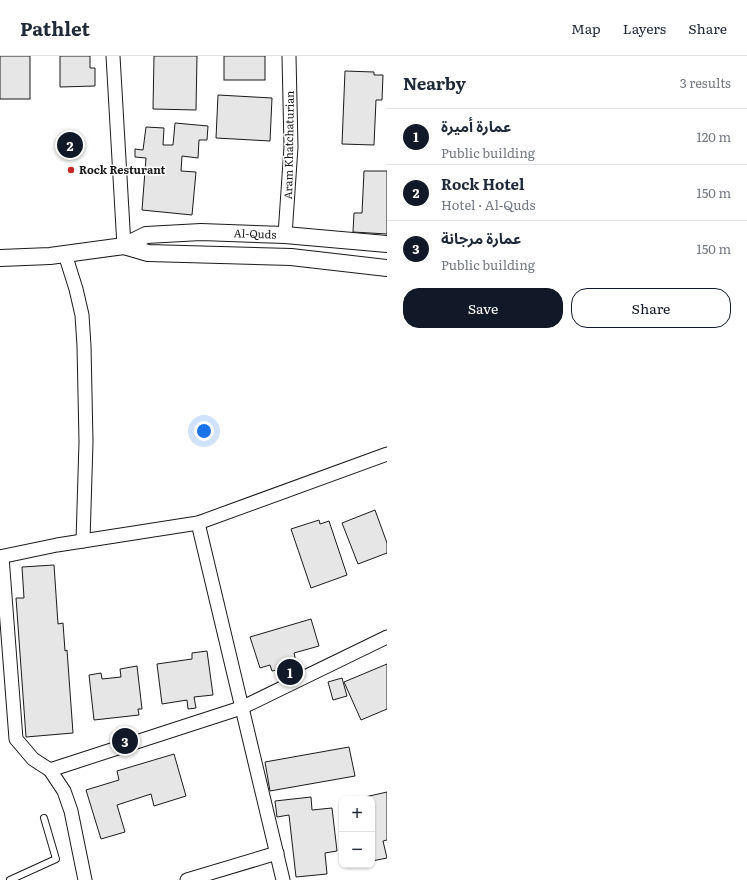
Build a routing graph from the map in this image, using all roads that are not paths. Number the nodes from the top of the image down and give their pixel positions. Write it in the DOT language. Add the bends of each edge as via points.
graph roads {
  1 [pos="113,56"];
  2 [pos="289,56"];
  3 [pos="285,235"];
  4 [pos="387,244"];
  5 [pos="124,246"];
  6 [pos="66,254"];
  7 [pos="0,258"];
  8 [pos="387,268"];
  9 [pos="387,454"];
  10 [pos="198,523"];
  11 [pos="83,541"];
  12 [pos="1,557"];
  13 [pos="387,638"];
  14 [pos="241,708"];
  15 [pos="50,770"];
  16 [pos="44,818"];
  17 [pos="277,854"];
  18 [pos="10,880"];
  19 [pos="85,880"];
  20 [pos="187,880"];
  21 [pos="283,880"];
  1 -- 5 [label="street"];
  2 -- 3 [label="street, Aram Khatchaturian" via="291,147"];
  3 -- 4 [label="street, Al-Quds"];
  3 -- 5 [label="street, Al-Quds" via="201,232 146,235"];
  5 -- 6 [label="street, Al-Quds"];
  5 -- 8 [label="street, Al-Quds" via="148,254 291,257"];
  6 -- 7 [label="street, Al-Quds"];
  6 -- 11 [label="street" via="82,315 84,346 86,442"];
  9 -- 10 [label="street"];
  10 -- 11 [label="street"];
  10 -- 14 [label="street"];
  11 -- 12 [label="street"];
  12 -- 15 [label="street" via="16,739 33,759"];
  13 -- 14 [label="street"];
  14 -- 15 [label="street"];
  14 -- 17 [label="street"];
  15 -- 19 [label="street" via="64,791 71,811"];
  16 -- 18 [label="lane" via="56,859"];
  17 -- 20 [label="street"];
  17 -- 21 [label="street"];
}
